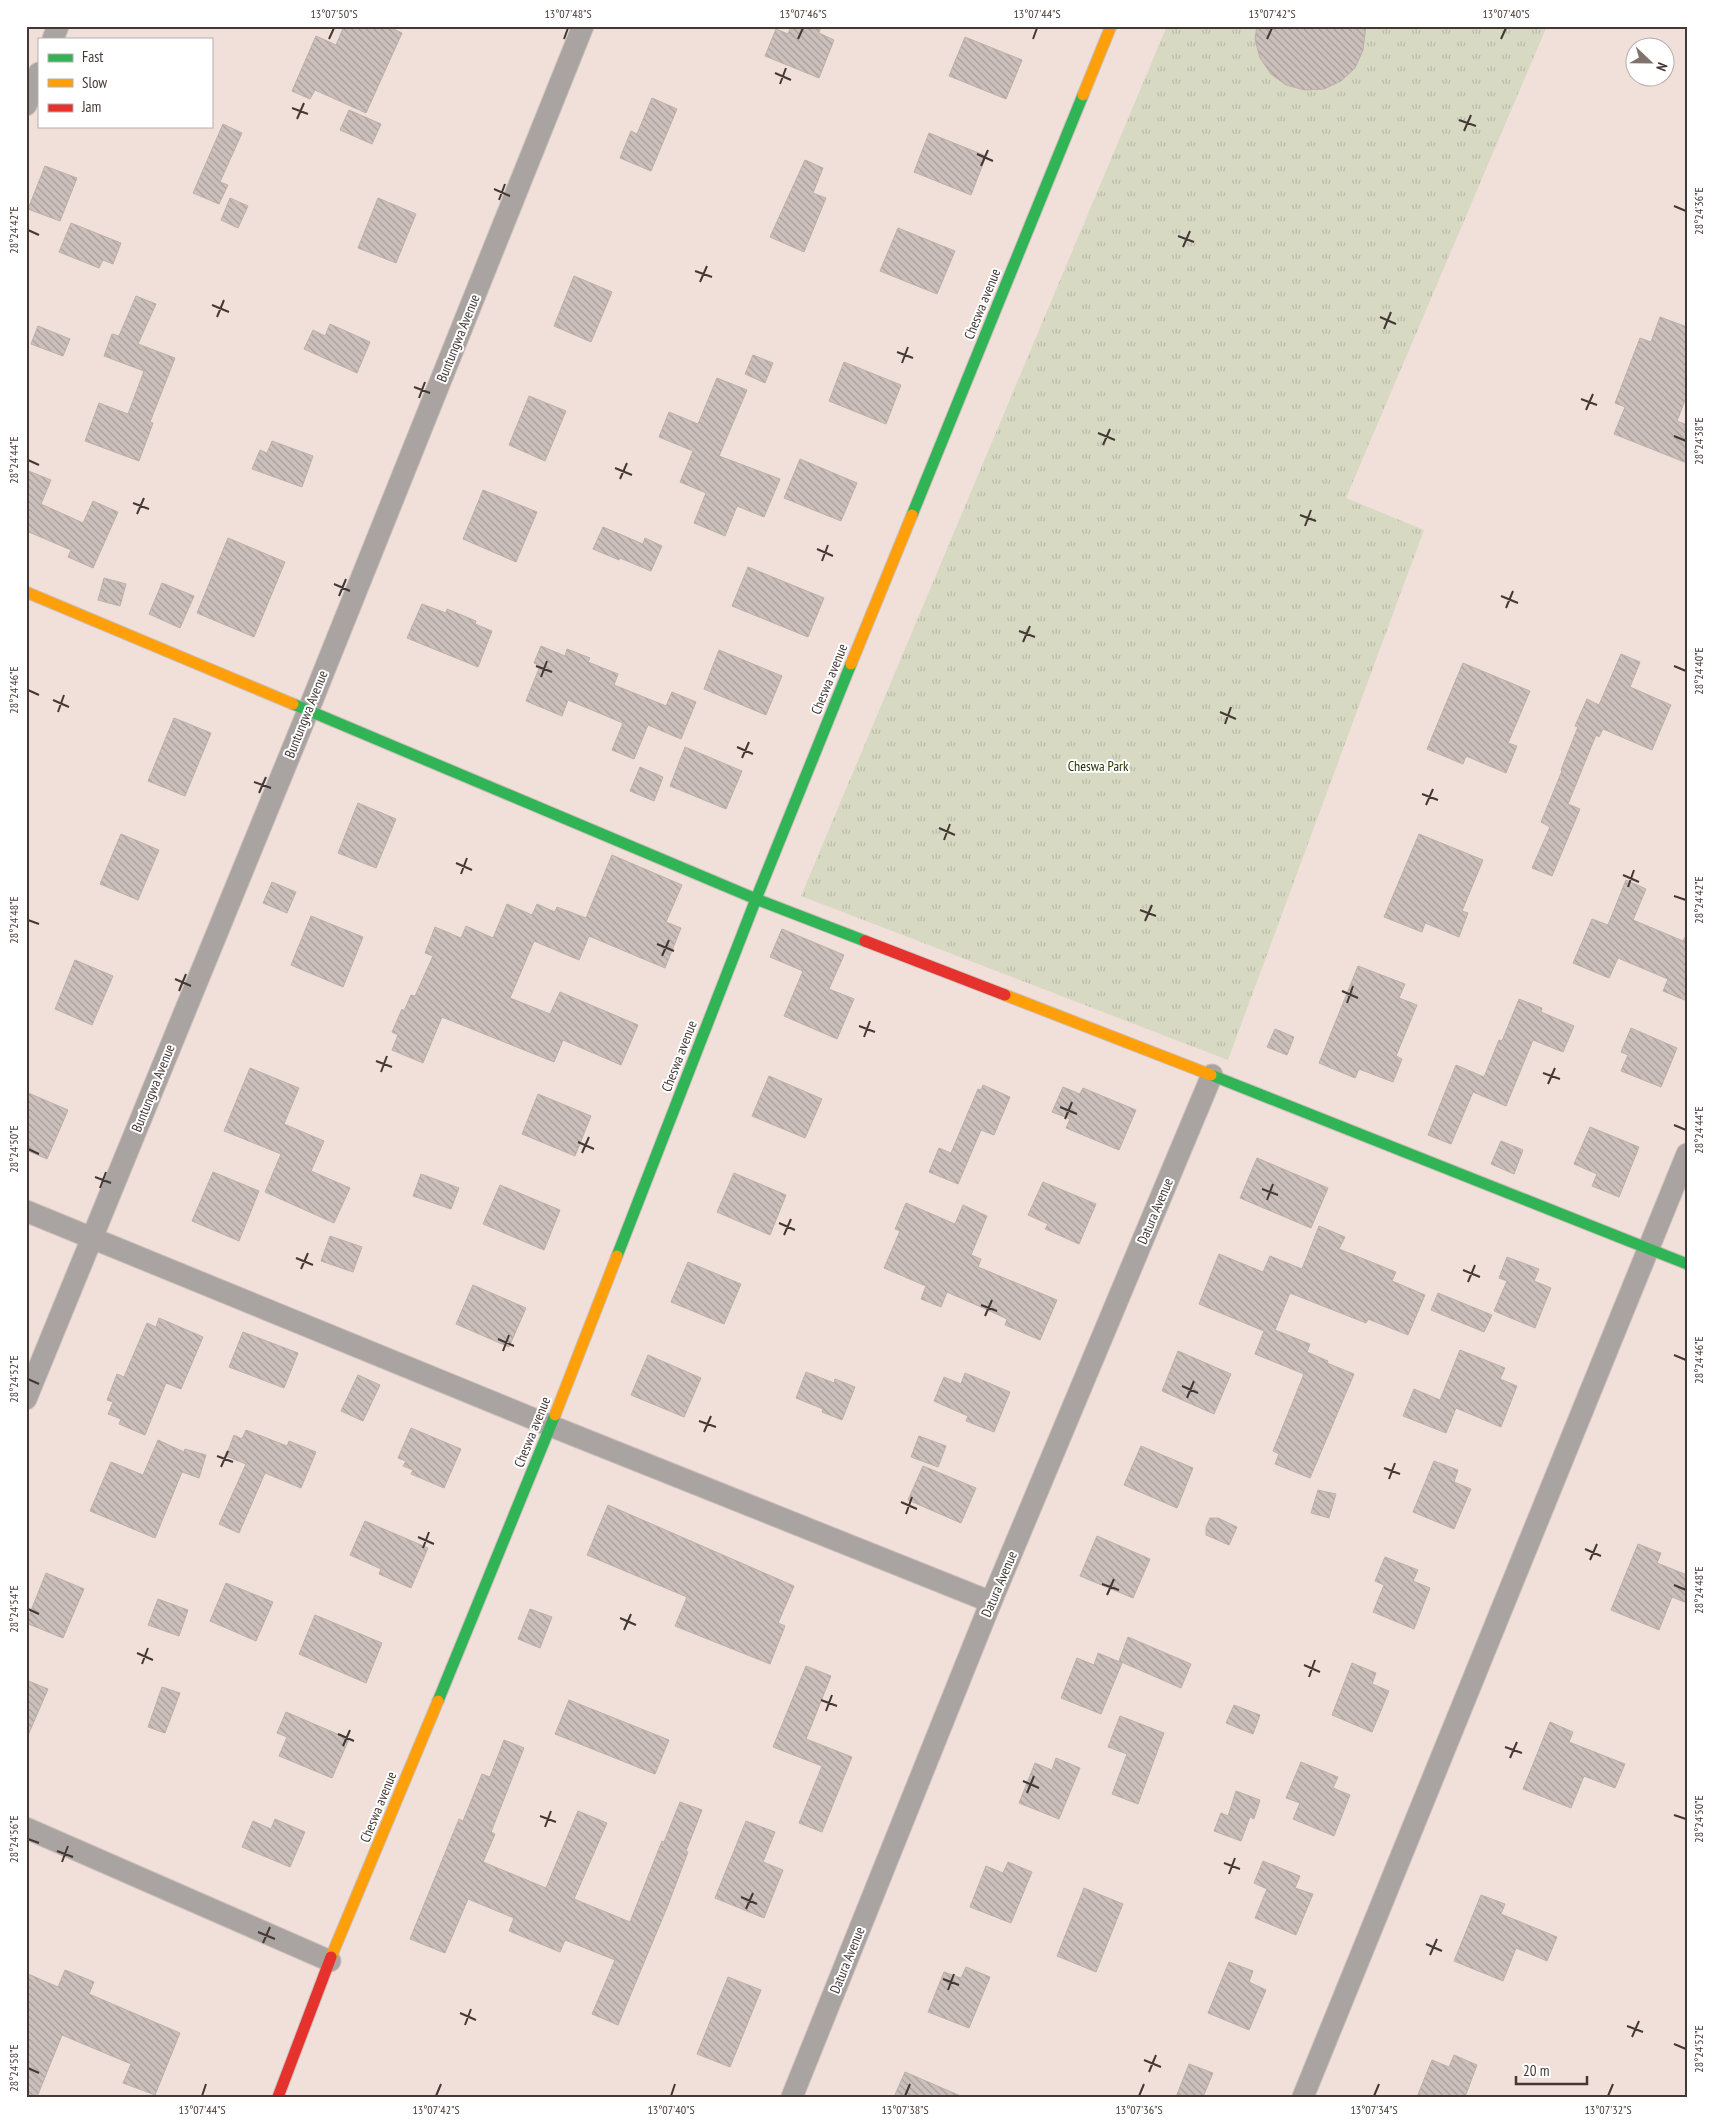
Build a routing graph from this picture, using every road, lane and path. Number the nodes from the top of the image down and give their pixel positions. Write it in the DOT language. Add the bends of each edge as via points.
graph roads {
  1 [pos="58,26"];
  2 [pos="583,26"];
  3 [pos="1111,26"];
  4 [pos="53,38"];
  5 [pos="38,76"];
  6 [pos="26,105"];
  7 [pos="26,592"];
  8 [pos="308,711"];
  9 [pos="756,899"];
  10 [pos="1212,1075"];
  11 [pos="1687,1154"];
  12 [pos="26,1212"];
  13 [pos="91,1238"];
  14 [pos="1649,1248"];
  15 [pos="1687,1264"];
  16 [pos="26,1400"];
  17 [pos="551,1426"];
  18 [pos="991,1602"];
  19 [pos="26,1828"];
  20 [pos="330,1961"];
  21 [pos="278,2097"];
  22 [pos="792,2097"];
  23 [pos="1302,2097"];
  1 -- 4 [label="street"];
  2 -- 8 [label="street, Buntungwa Avenue"];
  3 -- 9 [label="street, Cheswa avenue"];
  5 -- 6 [label="street"];
  7 -- 8 [label="street"];
  8 -- 9 [label="street"];
  8 -- 13 [label="street, Buntungwa Avenue"];
  9 -- 10 [label="street"];
  9 -- 17 [label="street, Cheswa avenue"];
  10 -- 14 [label="street"];
  10 -- 18 [label="street, Datura Avenue"];
  11 -- 14 [label="street"];
  12 -- 13 [label="street"];
  13 -- 16 [label="street, Buntungwa Avenue"];
  13 -- 17 [label="street"];
  14 -- 15 [label="street"];
  14 -- 23 [label="street"];
  17 -- 18 [label="street"];
  17 -- 20 [label="street, Cheswa avenue"];
  18 -- 22 [label="street, Datura Avenue"];
  19 -- 20 [label="street"];
  20 -- 21 [label="street, Cheswa avenue"];
}
